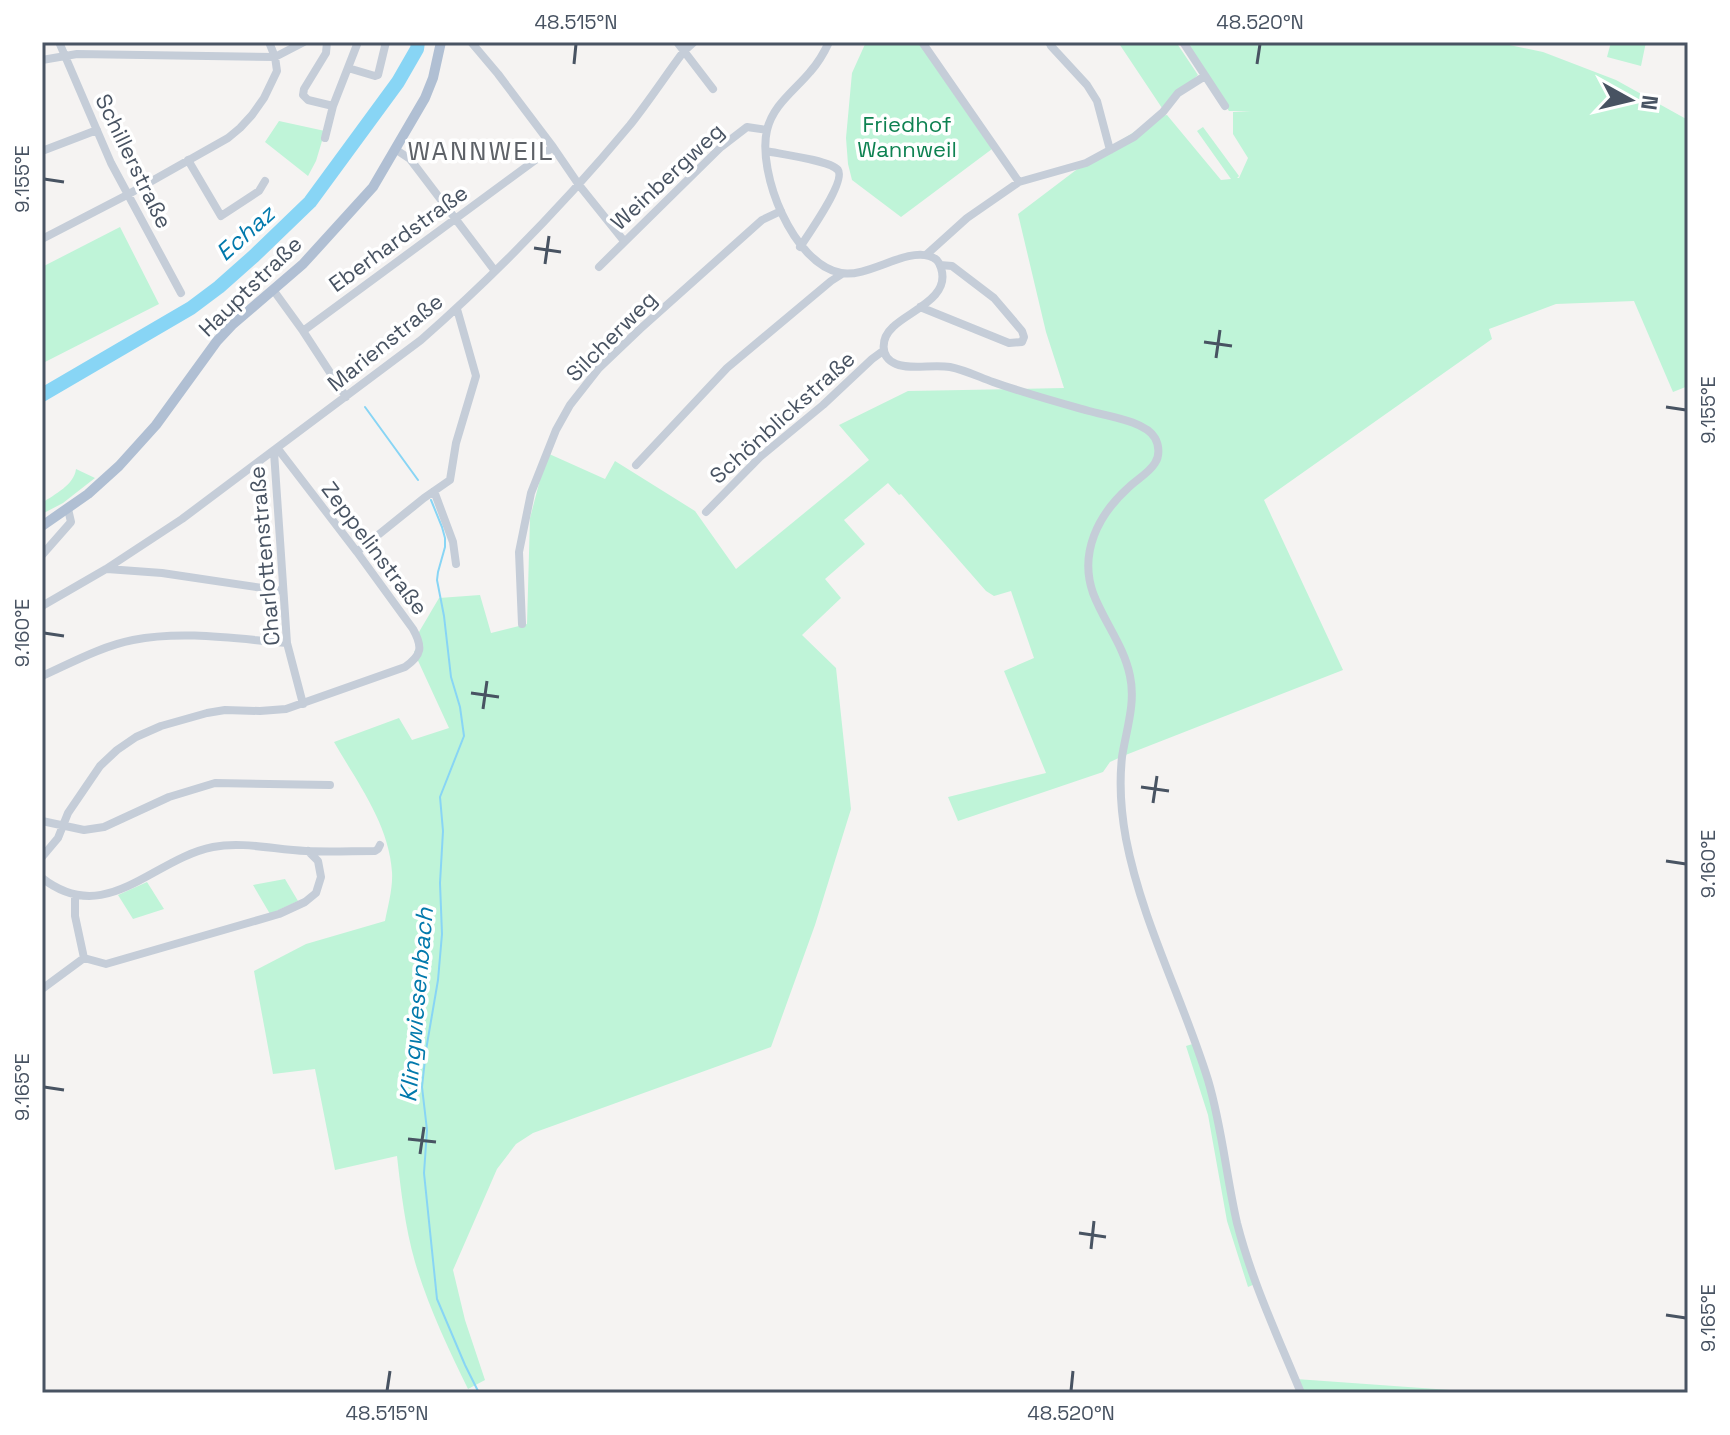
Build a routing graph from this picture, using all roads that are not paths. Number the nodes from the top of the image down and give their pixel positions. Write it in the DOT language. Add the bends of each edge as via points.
graph roads {
  1 [pos="59,42"];
  2 [pos="269,42"];
  3 [pos="304,42"];
  4 [pos="327,42"];
  5 [pos="358,42"];
  6 [pos="386,42"];
  7 [pos="441,42"];
  8 [pos="471,42"];
  9 [pos="677,42"];
  10 [pos="694,42"];
  11 [pos="829,42"];
  12 [pos="922,42"];
  13 [pos="1049,42"];
  14 [pos="1183,42"];
  15 [pos="684,51"];
  16 [pos="65,55"];
  17 [pos="275,57"];
  18 [pos="42,60"];
  19 [pos="348,68"];
  20 [pos="1205,76"];
  21 [pos="713,89"];
  22 [pos="333,106"];
  23 [pos="1225,106"];
  24 [pos="97,130"];
  25 [pos="767,130"];
  26 [pos="325,138"];
  27 [pos="553,147"];
  28 [pos="395,149"];
  29 [pos="1110,150"];
  30 [pos="42,151"];
  31 [pos="766,151"];
  32 [pos="188,160"];
  33 [pos="265,181"];
  34 [pos="1019,182"];
  35 [pos="579,185"];
  36 [pos="127,195"];
  37 [pos="781,211"];
  38 [pos="455,219"];
  39 [pos="42,239"];
  40 [pos="624,241"];
  41 [pos="800,247"];
  42 [pos="926,255"];
  43 [pos="940,265"];
  44 [pos="599,267"];
  45 [pos="495,271"];
  46 [pos="842,274"];
  47 [pos="274,291"];
  48 [pos="181,293"];
  49 [pos="920,307"];
  50 [pos="457,309"];
  51 [pos="303,331"];
  52 [pos="883,351"];
  53 [pos="346,397"];
  54 [pos="276,450"];
  55 [pos="636,465"];
  56 [pos="434,491"];
  57 [pos="68,509"];
  58 [pos="706,512"];
  59 [pos="42,526"];
  60 [pos="357,552"];
  61 [pos="42,555"];
  62 [pos="456,564"];
  63 [pos="106,569"];
  64 [pos="283,591"];
  65 [pos="42,606"];
  66 [pos="522,624"];
  67 [pos="287,643"];
  68 [pos="42,676"];
  69 [pos="303,704"];
  70 [pos="330,785"];
  71 [pos="42,821"];
  72 [pos="64,826"];
  73 [pos="380,845"];
  74 [pos="308,851"];
  75 [pos="42,857"];
  76 [pos="42,878"];
  77 [pos="75,896"];
  78 [pos="84,958"];
  79 [pos="42,989"];
  80 [pos="1301,1393"];
  1 -- 16 [label="street, Schillerstraße"];
  2 -- 17 [label="street"];
  3 -- 17 [label="street"];
  4 -- 22 [label="street" via="303,95"];
  5 -- 19 [label="street"];
  6 -- 19 [label="street" via="378,75"];
  7 -- 28 [label="main road, Hauptstraße" via="429,88"];
  8 -- 27 [label="street"];
  9 -- 15 [label="street"];
  10 -- 15 [label="street, Marienstraße"];
  11 -- 25 [label="street" via="810,73 776,108"];
  12 -- 34 [label="street"];
  13 -- 29 [label="street" via="1097,101"];
  14 -- 20 [label="street"];
  15 -- 21 [label="street"];
  15 -- 35 [label="street, Marienstraße"];
  16 -- 17 [label="street"];
  16 -- 18 [label="street"];
  16 -- 24 [label="street, Schillerstraße"];
  17 -- 32 [label="street" via="277,71 252,115 228,138"];
  19 -- 22 [label="street"];
  20 -- 23 [label="street"];
  20 -- 29 [label="street" via="1178,93 1134,137"];
  22 -- 26 [label="street"];
  24 -- 30 [label="street"];
  24 -- 36 [label="street, Schillerstraße"];
  25 -- 31 [label="street"];
  25 -- 40 [label="street, Weinbergweg" via="747,127 721,147"];
  27 -- 35 [label="street"];
  27 -- 38 [label="street, Eberhardstraße"];
  28 -- 38 [label="street" via="410,159"];
  28 -- 47 [label="main road, Hauptstraße" via="373,187"];
  29 -- 34 [label="street" via="1086,163"];
  31 -- 37 [label="street" via="770,184"];
  31 -- 41 [label="street" via="822,162 840,173"];
  32 -- 33 [label="street" via="221,216 259,191"];
  32 -- 36 [label="street"];
  34 -- 42 [label="street"];
  35 -- 40 [label="street"];
  35 -- 45 [label="street, Marienstraße"];
  36 -- 39 [label="street"];
  36 -- 48 [label="street, Schillerstraße"];
  37 -- 41 [label="street"];
  37 -- 66 [label="street, Silcherweg" via="762,220 643,326 570,405 531,493 519,552"];
  38 -- 45 [label="street"];
  38 -- 51 [label="street, Eberhardstraße"];
  40 -- 44 [label="street, Weinbergweg"];
  41 -- 46 [label="street"];
  42 -- 43 [label="street"];
  42 -- 46 [label="street"];
  43 -- 49 [label="street, Schönblickstraße" via="939,290"];
  43 -- 49 [label="street" via="952,266 994,298 1022,331 1022,342 1009,343"];
  45 -- 50 [label="street, Marienstraße"];
  46 -- 55 [label="street" via="727,368"];
  47 -- 51 [label="street"];
  47 -- 57 [label="main road, Hauptstraße" via="217,341 131,453"];
  49 -- 52 [label="street, Schönblickstraße" via="891,328"];
  50 -- 53 [label="street, Marienstraße"];
  50 -- 56 [label="street" via="476,376 450,480"];
  51 -- 53 [label="street"];
  52 -- 58 [label="street, Schönblickstraße" via="760,457"];
  52 -- 80 [label="street" via="900,365 952,367 1141,426 1157,440 1156,462 1112,502 1093,535 1089,554 1093,593 1131,678 1121,807 1133,871 1217,1112 1230,1191 1255,1284"];
  53 -- 54 [label="street, Marienstraße"];
  54 -- 60 [label="street, Zeppelinstraße"];
  54 -- 63 [label="street, Marienstraße"];
  54 -- 64 [label="street, Charlottenstraße"];
  56 -- 60 [label="street"];
  56 -- 62 [label="street"];
  57 -- 59 [label="main road, Hauptstraße"];
  57 -- 61 [label="street" via="71,522"];
  60 -- 69 [label="street, Zeppelinstraße" via="413,629 418,654 405,667"];
  63 -- 64 [label="street"];
  63 -- 65 [label="street, Marienstraße"];
  64 -- 67 [label="street, Charlottenstraße"];
  67 -- 68 [label="street" via="194,636 131,640"];
  67 -- 69 [label="street, Charlottenstraße"];
  69 -- 72 [label="street, Zeppelinstraße" via="207,713 136,737 100,766"];
  70 -- 72 [label="street" via="215,783 104,827"];
  71 -- 72 [label="street"];
  72 -- 75 [label="street, Zeppelinstraße"];
  73 -- 74 [label="street" via="375,851"];
  74 -- 77 [label="street" via="213,847 124,888"];
  74 -- 78 [label="street" via="318,861 321,877 316,893 305,902 120,961 106,964"];
  76 -- 77 [label="street"];
  77 -- 78 [label="street"];
  78 -- 79 [label="street"];
}
